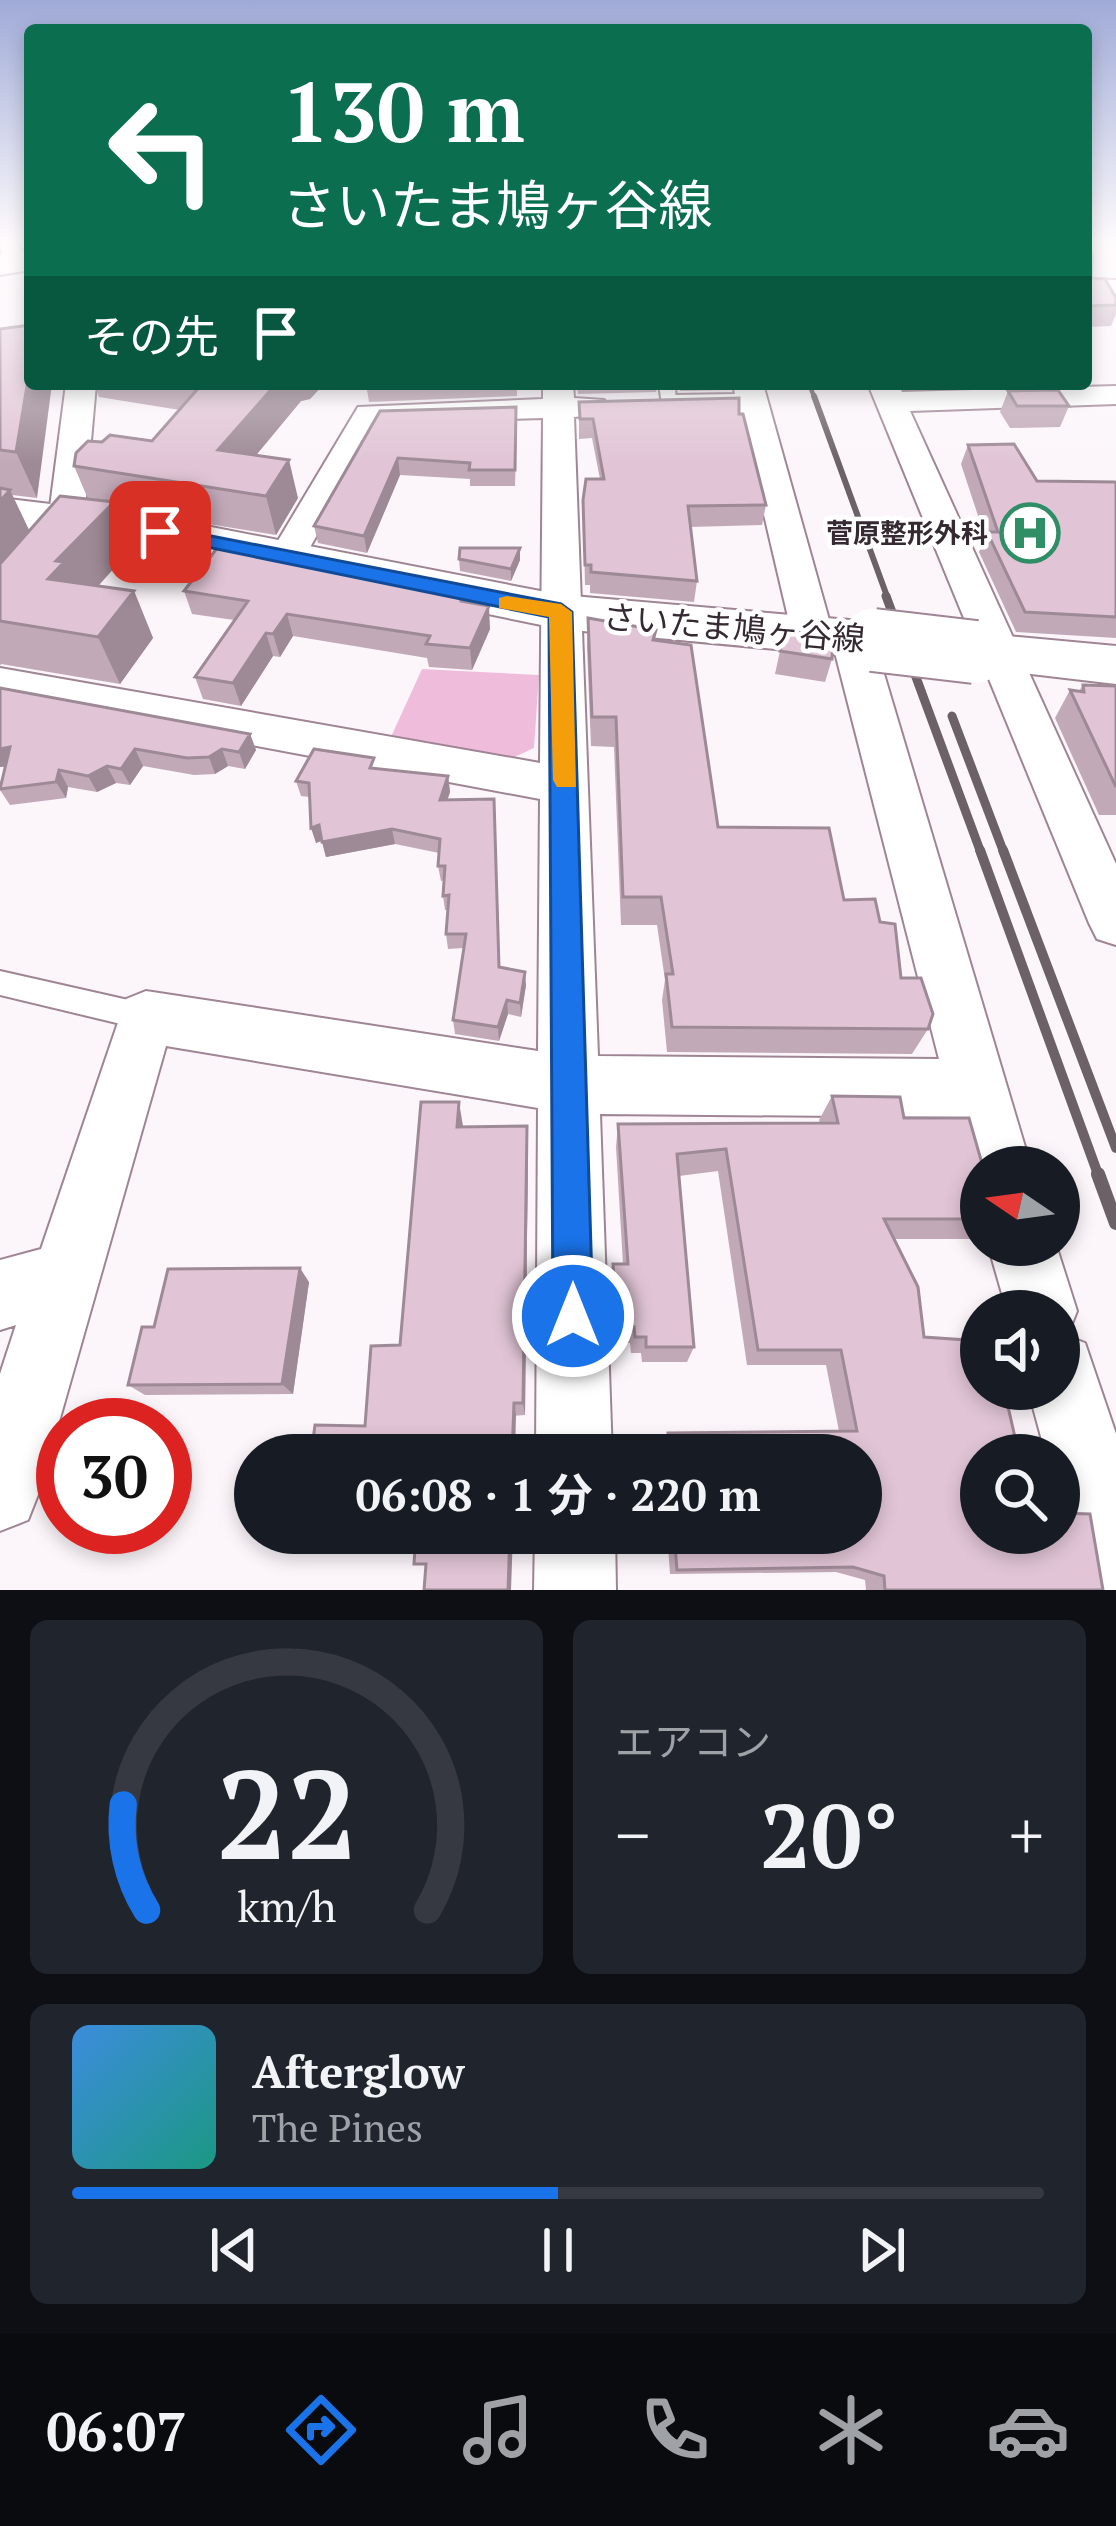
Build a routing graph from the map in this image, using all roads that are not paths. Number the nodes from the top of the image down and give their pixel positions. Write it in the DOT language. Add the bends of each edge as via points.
graph roads {
  1 [pos="1096,365"];
  2 [pos="80,390"];
  3 [pos="749,393"];
  4 [pos="887,393"];
  5 [pos="1116,393"];
  6 [pos="559,396"];
  7 [pos="653,400"];
  8 [pos="0,514"];
  9 [pos="69,518"];
  10 [pos="286,559"];
  11 [pos="0,608"];
  12 [pos="561,612"];
  13 [pos="846,637"];
  14 [pos="987,653"];
  15 [pos="1116,665"];
  16 [pos="0,682"];
  17 [pos="567,786"];
  18 [pos="1116,922"];
  19 [pos="0,983"];
  20 [pos="146,1017"];
  21 [pos="571,1085"];
  22 [pos="975,1088"];
  23 [pos="993,1146"];
  24 [pos="67,1276"];
  25 [pos="0,1295"];
  26 [pos="1071,1410"];
  27 [pos="574,1434"];
  28 [pos="0,1492"];
  29 [pos="575,1554"];
  30 [pos="1116,1561"];
  31 [pos="575,1590"];
  1 -- 5 [label="street"];
  2 -- 9 [label="street"];
  3 -- 7 [label="street"];
  3 -- 13 [label="street"];
  4 -- 5 [label="street"];
  4 -- 14 [label="street"];
  6 -- 7 [label="street"];
  6 -- 10 [label="street" via="369,414"];
  6 -- 12 [label="street"];
  8 -- 9 [label="main road, さいたま鳩ヶ谷線"];
  9 -- 10 [label="main road, さいたま鳩ヶ谷線"];
  9 -- 11 [label="street"];
  10 -- 12 [label="main road, さいたま鳩ヶ谷線"];
  12 -- 13 [label="main road, さいたま鳩ヶ谷線"];
  12 -- 17 [label="street"];
  13 -- 14 [label="main road, さいたま鳩ヶ谷線, bridge"];
  13 -- 22 [label="street"];
  14 -- 15 [label="main road, さいたま鳩ヶ谷線"];
  14 -- 18 [label="street"];
  16 -- 17 [label="street"];
  17 -- 21 [label="street"];
  19 -- 20 [label="lane"];
  20 -- 21 [label="street"];
  20 -- 24 [label="street"];
  21 -- 22 [label="street"];
  21 -- 27 [label="street"];
  22 -- 23 [label="street"];
  24 -- 25 [label="street"];
  24 -- 28 [label="street"];
  26 -- 30 [label="street"];
  29 -- 31 [label="street"];
}
